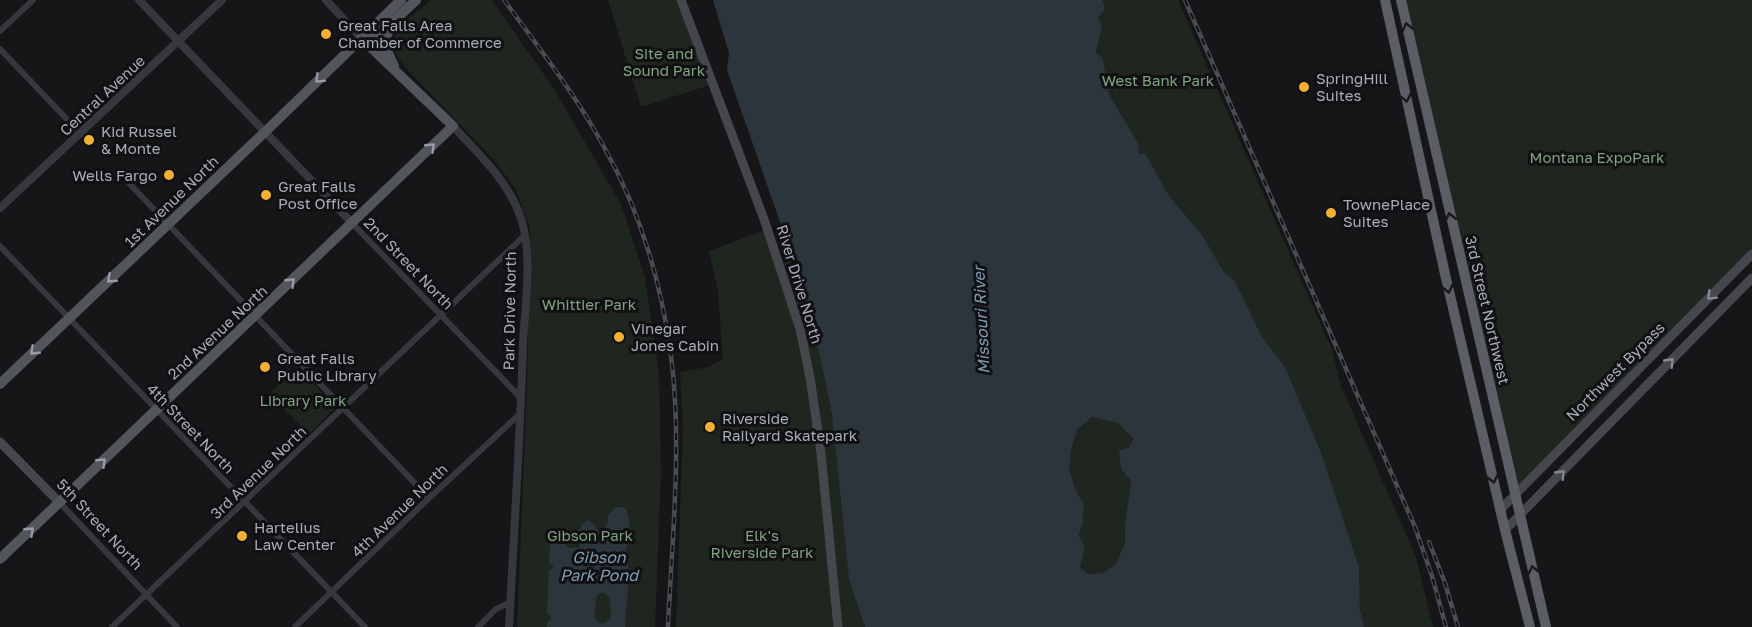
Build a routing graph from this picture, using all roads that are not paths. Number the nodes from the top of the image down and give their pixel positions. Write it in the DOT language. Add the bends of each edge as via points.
graph roads {
  1 [pos="33,0"];
  2 [pos="139,0"];
  3 [pos="222,0"];
  4 [pos="326,0"];
  5 [pos="401,0"];
  6 [pos="416,0"];
  7 [pos="681,0"];
  8 [pos="1385,0"];
  9 [pos="1401,0"];
  10 [pos="395,20"];
  11 [pos="0,31"];
  12 [pos="361,38"];
  13 [pos="179,42"];
  14 [pos="0,49"];
  15 [pos="399,74"];
  16 [pos="453,126"];
  17 [pos="266,131"];
  18 [pos="81,134"];
  19 [pos="126,180"];
  20 [pos="0,208"];
  21 [pos="352,223"];
  22 [pos="168,225"];
  23 [pos="525,235"];
  24 [pos="0,246"];
  25 [pos="1752,254"];
  26 [pos="1752,278"];
  27 [pos="440,314"];
  28 [pos="257,316"];
  29 [pos="69,319"];
  30 [pos="0,384"];
  31 [pos="521,398"];
  32 [pos="343,406"];
  33 [pos="157,409"];
  34 [pos="521,412"];
  35 [pos="0,442"];
  36 [pos="1516,492"];
  37 [pos="429,498"];
  38 [pos="244,502"];
  39 [pos="60,503"];
  40 [pos="1500,510"];
  41 [pos="1521,515"];
  42 [pos="1504,530"];
  43 [pos="0,559"];
  44 [pos="331,592"];
  45 [pos="146,595"];
  46 [pos="511,602"];
  47 [pos="112,627"];
  48 [pos="177,627"];
  49 [pos="295,627"];
  50 [pos="365,627"];
  51 [pos="478,627"];
  52 [pos="509,627"];
  53 [pos="838,627"];
  54 [pos="1530,627"];
  55 [pos="1546,627"];
  1 -- 11 [label="street"];
  2 -- 13 [label="street, 2nd Street North"];
  3 -- 13 [label="street, Central Avenue"];
  4 -- 12 [label="street, Park Drive North"];
  5 -- 12 [label="main road, 1st Avenue North"];
  6 -- 10 [label="main road, 1st Avenue North"];
  7 -- 53 [label="main road, River Drive North" via="765,219 800,329 821,453"];
  8 -- 40 [label="highway, one-way"];
  36 -- 9 [label="highway, 3rd Street Northwest, one-way"];
  10 -- 12 [label="main road, 1st Avenue North" via="381,33"];
  10 -- 15 [label="main road" via="385,43"];
  12 -- 15 [label="main road, Park Drive North"];
  12 -- 17 [label="main road, 1st Avenue North, one-way"];
  13 -- 17 [label="street, 2nd Street North"];
  13 -- 18 [label="street, Central Avenue"];
  14 -- 18 [label="street"];
  15 -- 16 [label="main road, Park Drive North"];
  21 -- 16 [label="main road, 2nd Avenue North, one-way"];
  16 -- 23 [label="street, Park Drive North" via="495,171 519,213"];
  17 -- 21 [label="street, 2nd Street North"];
  17 -- 22 [label="main road, 1st Avenue North"];
  18 -- 20 [label="street, Central Avenue"];
  19 -- 22 [label="street"];
  21 -- 27 [label="street, 2nd Street North"];
  28 -- 21 [label="main road, 2nd Avenue North, one-way"];
  22 -- 28 [label="street"];
  22 -- 29 [label="main road, 1st Avenue North, one-way"];
  23 -- 27 [label="street, 3rd Avenue North"];
  23 -- 31 [label="street, Park Drive North"];
  24 -- 29 [label="street, 4th Street North"];
  25 -- 36 [label="main road, Northwest Bypass, one-way"];
  41 -- 26 [label="main road, one-way"];
  27 -- 31 [label="street, 2nd Street North"];
  27 -- 32 [label="street, 3rd Avenue North"];
  28 -- 32 [label="street"];
  28 -- 33 [label="main road, 2nd Avenue North"];
  29 -- 30 [label="main road, 1st Avenue North, one-way"];
  29 -- 33 [label="street, 4th Street North"];
  31 -- 34 [label="street, Park Drive North"];
  32 -- 37 [label="street"];
  32 -- 38 [label="street, 3rd Avenue North"];
  33 -- 38 [label="street, 4th Street North"];
  39 -- 33 [label="main road, 2nd Avenue North, one-way"];
  34 -- 37 [label="street, 4th Avenue North"];
  34 -- 46 [label="street, Park Drive North"];
  35 -- 39 [label="main road, 5th Street North"];
  36 -- 40 [label="main road, Northwest Bypass"];
  36 -- 41 [label="highway, 3rd Street Northwest"];
  37 -- 44 [label="street, 4th Avenue North"];
  38 -- 44 [label="street, 4th Street North"];
  38 -- 45 [label="street, 3rd Avenue North"];
  43 -- 39 [label="main road, 2nd Avenue North, one-way"];
  39 -- 45 [label="street, 5th Street North"];
  40 -- 42 [label="highway"];
  41 -- 42 [label="main road"];
  55 -- 41 [label="highway, 3rd Street Northwest, one-way"];
  42 -- 54 [label="highway"];
  44 -- 49 [label="street, 4th Avenue North"];
  44 -- 50 [label="street, 4th Street North"];
  45 -- 47 [label="street, 3rd Avenue North"];
  45 -- 48 [label="street, 5th Street North"];
  46 -- 51 [label="street" via="496,609"];
  46 -- 52 [label="street, Park Drive North"];
}
